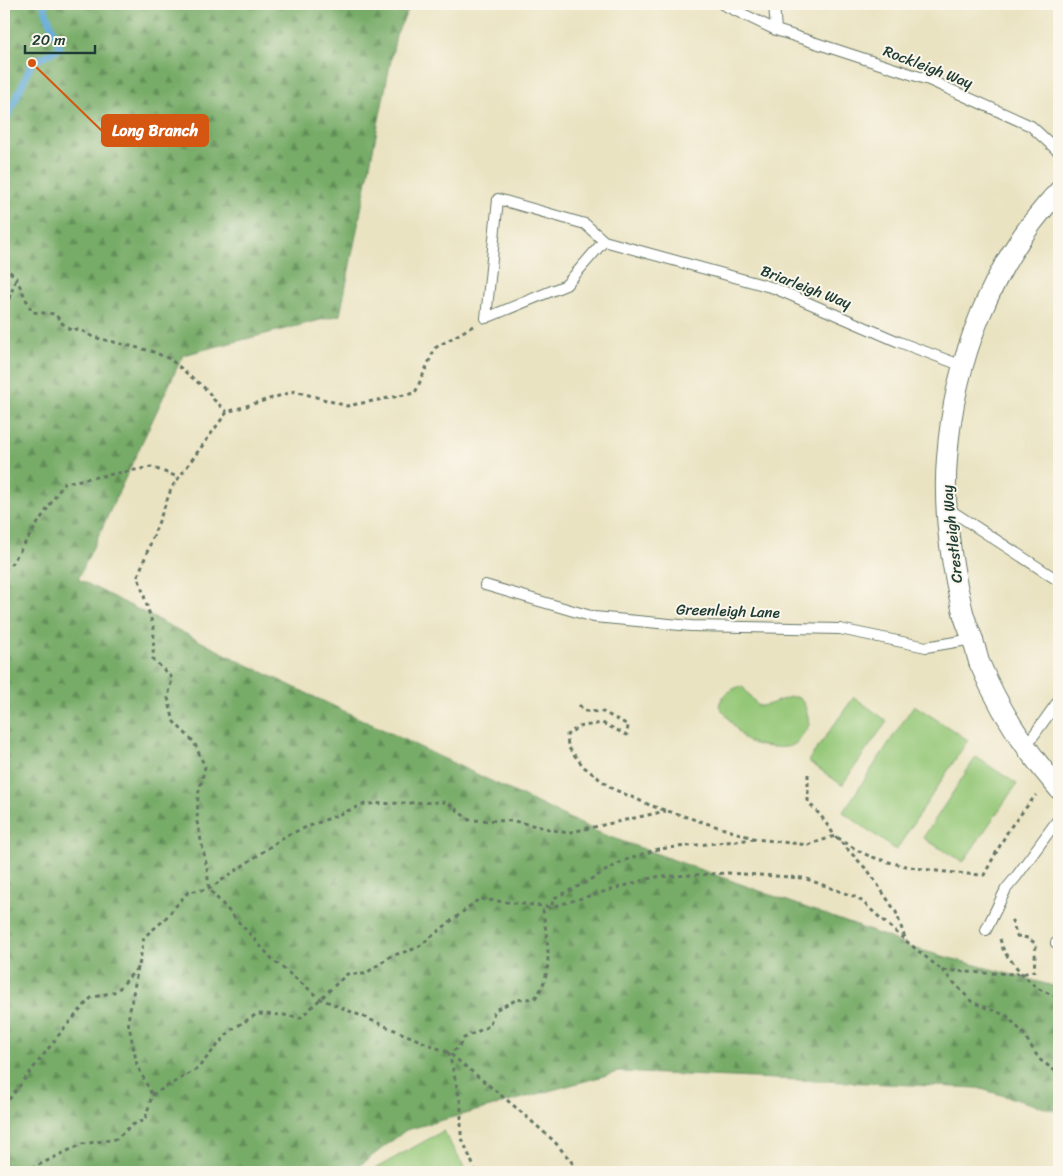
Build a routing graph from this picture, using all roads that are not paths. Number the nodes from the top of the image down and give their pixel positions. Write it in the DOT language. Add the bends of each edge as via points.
graph roads {
  1 [pos="722,4"];
  2 [pos="774,4"];
  3 [pos="776,30"];
  4 [pos="1059,152"];
  5 [pos="1059,191"];
  6 [pos="604,241"];
  7 [pos="963,366"];
  8 [pos="947,508"];
  9 [pos="1059,581"];
  10 [pos="485,586"];
  11 [pos="972,639"];
  12 [pos="1059,700"];
  13 [pos="1026,746"];
  14 [pos="1059,789"];
  15 [pos="1059,818"];
  16 [pos="986,930"];
  1 -- 3 [label="lane, Rockleigh Way"];
  2 -- 3 [label="lane"];
  3 -- 4 [label="lane, Rockleigh Way" via="929,80 1031,126"];
  5 -- 7 [label="street, Crestleigh Way" via="1039,212 999,274 977,323"];
  6 -- 6 [label="lane" via="586,224 498,199 486,318 566,285"];
  6 -- 7 [label="lane, Briarleigh Way" via="774,288"];
  7 -- 8 [label="street, Crestleigh Way" via="952,412 947,458"];
  8 -- 9 [label="lane"];
  8 -- 11 [label="street, Crestleigh Way" via="953,566"];
  10 -- 11 [label="lane, Greenleigh Lane" via="594,617 691,626 840,630 926,647"];
  11 -- 13 [label="street, Crestleigh Way" via="996,697"];
  12 -- 13 [label="lane"];
  13 -- 14 [label="street, Crestleigh Way"];
  15 -- 16 [label="lane" via="1006,888"];
}
